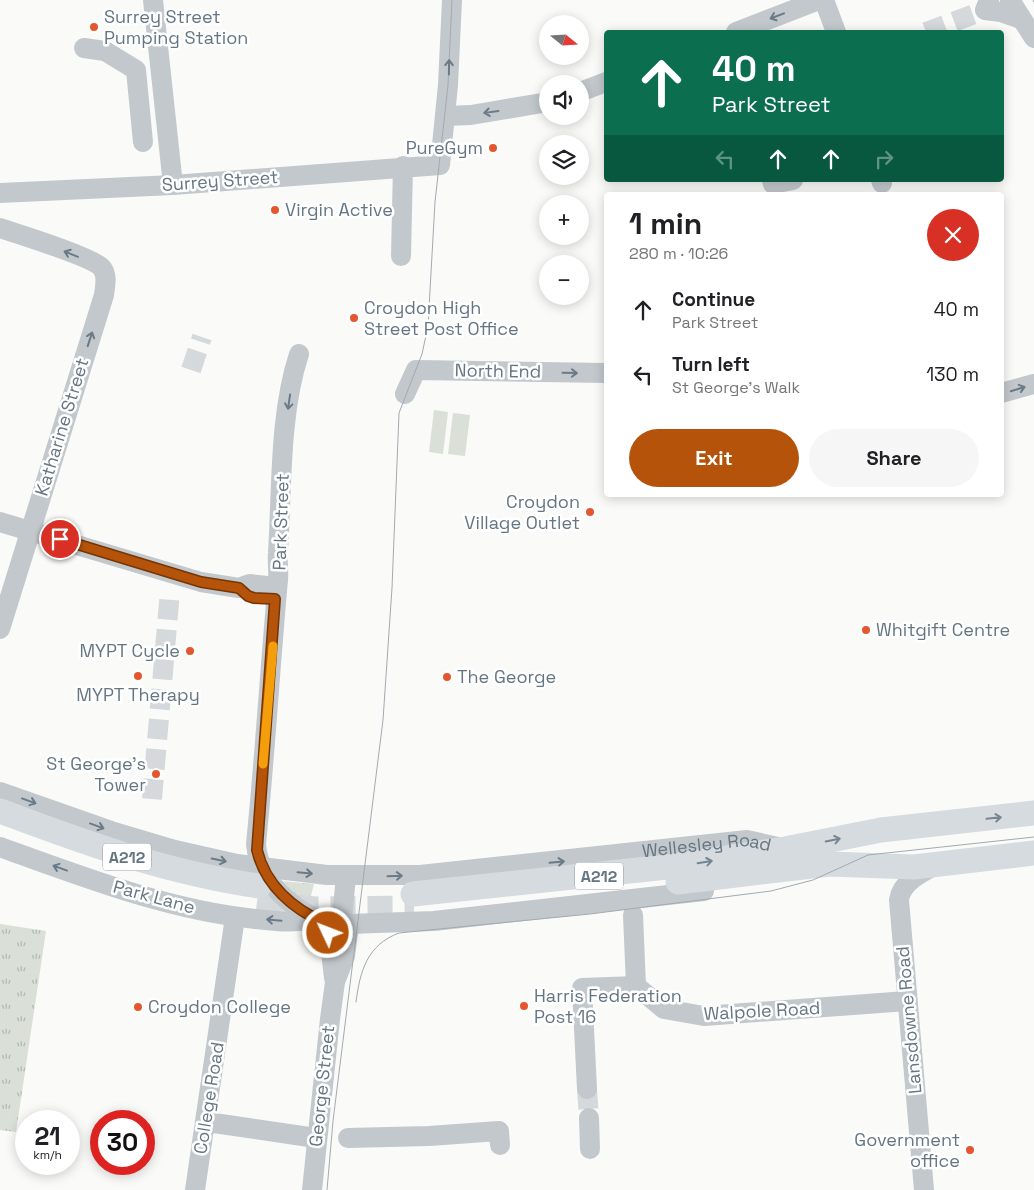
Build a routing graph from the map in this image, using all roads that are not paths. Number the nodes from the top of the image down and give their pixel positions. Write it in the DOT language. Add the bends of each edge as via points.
graph roads {
  1 [pos="153,0"];
  2 [pos="452,0"];
  3 [pos="819,0"];
  4 [pos="824,0"];
  5 [pos="1010,0"];
  6 [pos="987,5"];
  7 [pos="1021,19"];
  8 [pos="741,30"];
  9 [pos="835,30"];
  10 [pos="1034,38"];
  11 [pos="84,48"];
  12 [pos="160,65"];
  13 [pos="136,70"];
  14 [pos="604,83"];
  15 [pos="589,89"];
  16 [pos="539,104"];
  17 [pos="445,116"];
  18 [pos="167,127"];
  19 [pos="403,166"];
  20 [pos="173,185"];
  21 [pos="0,193"];
  22 [pos="0,228"];
  23 [pos="401,256"];
  24 [pos="299,354"];
  25 [pos="604,374"];
  26 [pos="1034,384"];
  27 [pos="1004,392"];
  28 [pos="405,394"];
  29 [pos="0,522"];
  30 [pos="30,529"];
  31 [pos="276,593"];
  32 [pos="0,629"];
  33 [pos="2,796"];
  34 [pos="1034,813"];
  35 [pos="0,827"];
  36 [pos="0,847"];
  37 [pos="1034,853"];
  38 [pos="783,860"];
  39 [pos="934,866"];
  40 [pos="346,876"];
  41 [pos="260,885"];
  42 [pos="414,901"];
  43 [pos="633,915"];
  44 [pos="236,917"];
  45 [pos="332,921"];
  46 [pos="636,986"];
  47 [pos="907,1001"];
  48 [pos="587,1089"];
  49 [pos="589,1118"];
  50 [pos="214,1123"];
  51 [pos="316,1138"];
  52 [pos="348,1138"];
  53 [pos="500,1145"];
  54 [pos="590,1149"];
  55 [pos="195,1190"];
  56 [pos="312,1190"];
  57 [pos="924,1190"];
  1 -- 12 [label="street"];
  17 -- 2 [label="street, one-way"];
  3 -- 8 [label="street, one-way"];
  4 -- 9 [label="street"];
  5 -- 7 [label="street"];
  6 -- 7 [label="street"];
  7 -- 10 [label="street"];
  11 -- 13 [label="street" via="105,51"];
  12 -- 13 [label="street"];
  12 -- 18 [label="street"];
  13 -- 18 [label="street" via="143,135"];
  14 -- 15 [label="street"];
  16 -- 17 [label="street, one-way"];
  17 -- 19 [label="street, Surrey Street" via="440,165"];
  18 -- 20 [label="street"];
  19 -- 20 [label="street, Surrey Street"];
  19 -- 23 [label="street"];
  20 -- 21 [label="street, Surrey Street"];
  30 -- 22 [label="street, Katharine Street, one-way" via="104,295 106,276 99,265"];
  24 -- 31 [label="street, Park Street, one-way" via="292,380 284,448"];
  28 -- 25 [label="street, North End, one-way" via="416,370"];
  27 -- 26 [label="street, one-way"];
  29 -- 30 [label="street"];
  30 -- 31 [label="street" via="201,582 239,588 250,584"];
  30 -- 32 [label="street, Katharine Street"];
  31 -- 41 [label="street, Park Street" via="256,844"];
  33 -- 41 [label="main road, A212, one-way" via="132,858 186,873"];
  38 -- 34 [label="main road, Wellesley Road / A212, one-way" via="881,830"];
  35 -- 41 [label="main road, A212" via="140,877 187,889"];
  44 -- 36 [label="street, Park Lane, one-way" via="129,892"];
  37 -- 39 [label="main road, Wellesley Road / A212"];
  38 -- 39 [label="main road, Wellesley Road / A212" via="874,867"];
  40 -- 38 [label="street, Wellesley Road, one-way" via="420,875 747,840"];
  38 -- 42 [label="main road, A212" via="633,872"];
  38 -- 45 [label="street, Wellesley Road" via="754,885 434,921"];
  39 -- 47 [label="street, Lansdowne Road" via="909,882 899,895"];
  41 -- 40 [label="street, one-way"];
  40 -- 45 [label="street, George Street"];
  41 -- 45 [label="street"];
  43 -- 46 [label="street"];
  45 -- 44 [label="street, Park Lane, one-way" via="293,922"];
  44 -- 55 [label="street, College Road"];
  45 -- 51 [label="street, George Street" via="345,956 335,982"];
  46 -- 47 [label="street, Walpole Road" via="664,1009 704,1016"];
  46 -- 48 [label="street" via="582,988"];
  47 -- 57 [label="street, Lansdowne Road"];
  49 -- 54 [label="street"];
  50 -- 51 [label="street"];
  51 -- 56 [label="street, George Street"];
  52 -- 53 [label="street" via="500,1131"];
}
